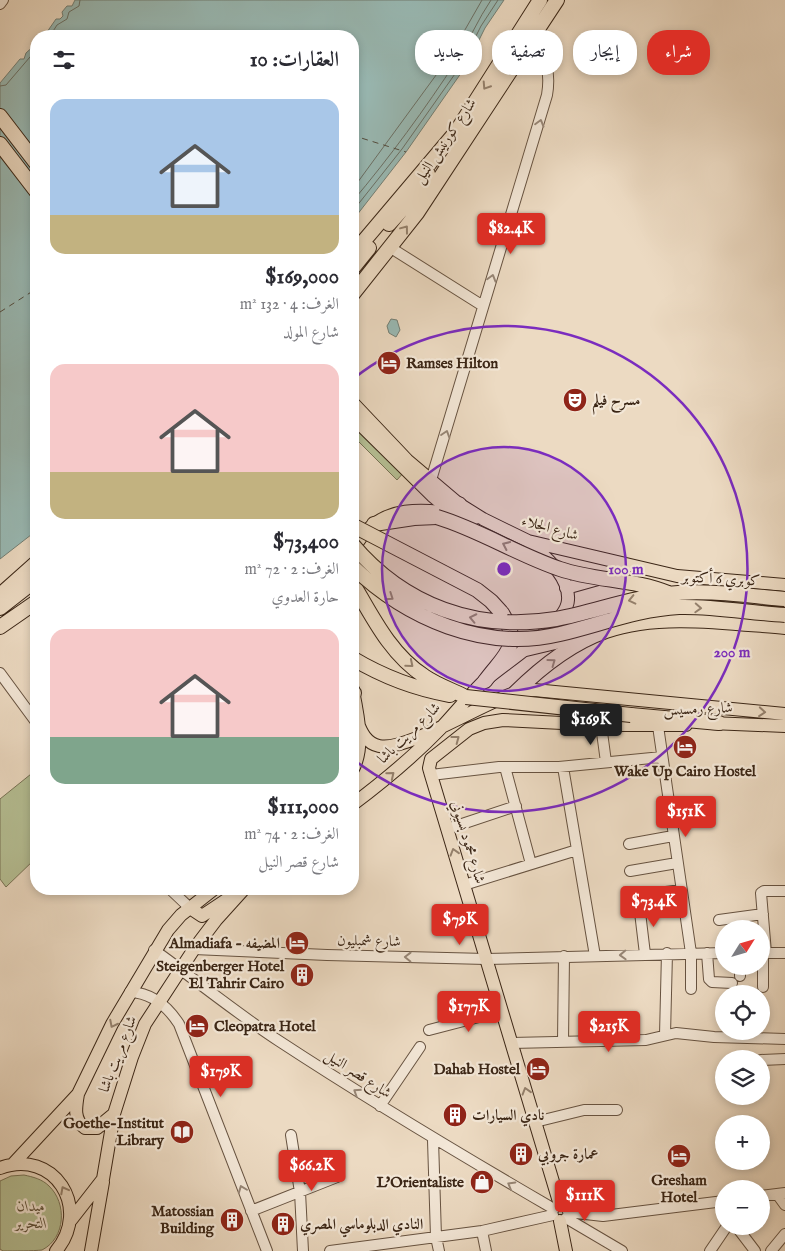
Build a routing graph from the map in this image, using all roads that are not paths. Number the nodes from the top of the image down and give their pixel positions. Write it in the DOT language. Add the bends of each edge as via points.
graph roads {
  1 [pos="3,0"];
  2 [pos="540,0"];
  3 [pos="557,0"];
  4 [pos="0,4"];
  5 [pos="537,30"];
  6 [pos="507,75"];
  7 [pos="548,75"];
  8 [pos="0,116"];
  9 [pos="0,144"];
  10 [pos="30,155"];
  11 [pos="437,156"];
  12 [pos="30,183"];
  13 [pos="359,247"];
  14 [pos="391,248"];
  15 [pos="359,261"];
  16 [pos="359,287"];
  17 [pos="483,306"];
  18 [pos="359,409"];
  19 [pos="359,422"];
  20 [pos="431,480"];
  21 [pos="459,504"];
  22 [pos="483,519"];
  23 [pos="374,524"];
  24 [pos="359,529"];
  25 [pos="359,541"];
  26 [pos="528,541"];
  27 [pos="359,551"];
  28 [pos="590,556"];
  29 [pos="30,568"];
  30 [pos="359,572"];
  31 [pos="582,582"];
  32 [pos="30,585"];
  33 [pos="785,585"];
  34 [pos="566,588"];
  35 [pos="359,594"];
  36 [pos="669,594"];
  37 [pos="0,595"];
  38 [pos="785,597"];
  39 [pos="30,606"];
  40 [pos="0,608"];
  41 [pos="785,615"];
  42 [pos="785,626"];
  43 [pos="0,627"];
  44 [pos="607,630"];
  45 [pos="524,651"];
  46 [pos="359,662"];
  47 [pos="0,673"];
  48 [pos="485,681"];
  49 [pos="515,693"];
  50 [pos="466,697"];
  51 [pos="30,714"];
  52 [pos="785,714"];
  53 [pos="719,723"];
  54 [pos="359,724"];
  55 [pos="602,725"];
  56 [pos="658,726"];
  57 [pos="785,726"];
  58 [pos="442,727"];
  59 [pos="662,757"];
  60 [pos="606,762"];
  61 [pos="505,767"];
  62 [pos="563,767"];
  63 [pos="431,775"];
  64 [pos="359,799"];
  65 [pos="516,806"];
  66 [pos="447,829"];
  67 [pos="673,836"];
  68 [pos="628,844"];
  69 [pos="577,850"];
  70 [pos="677,863"];
  71 [pos="531,864"];
  72 [pos="630,872"];
  73 [pos="464,885"];
  74 [pos="681,890"];
  75 [pos="785,891"];
  76 [pos="176,895"];
  77 [pos="206,895"];
  78 [pos="236,895"];
  79 [pos="239,895"];
  80 [pos="190,908"];
  81 [pos="763,914"];
  82 [pos="719,920"];
  83 [pos="763,920"];
  84 [pos="194,949"];
  85 [pos="154,950"];
  86 [pos="667,953"];
  87 [pos="691,953"];
  88 [pos="707,953"];
  89 [pos="715,953"];
  90 [pos="770,953"];
  91 [pos="785,953"];
  92 [pos="645,954"];
  93 [pos="564,956"];
  94 [pos="595,956"];
  95 [pos="486,959"];
  96 [pos="182,970"];
  97 [pos="738,975"];
  98 [pos="691,989"];
  99 [pos="130,992"];
  100 [pos="159,1002"];
  101 [pos="502,1010"];
  102 [pos="429,1030"];
  103 [pos="665,1035"];
  104 [pos="785,1038"];
  105 [pos="563,1041"];
  106 [pos="511,1043"];
  107 [pos="420,1047"];
  108 [pos="785,1059"];
  109 [pos="770,1060"];
  110 [pos="78,1094"];
  111 [pos="380,1106"];
  112 [pos="617,1110"];
  113 [pos="114,1114"];
  114 [pos="535,1122"];
  115 [pos="291,1135"];
  116 [pos="433,1140"];
  117 [pos="5,1164"];
  118 [pos="337,1177"];
  119 [pos="103,1179"];
  120 [pos="300,1192"];
  121 [pos="781,1194"];
  122 [pos="715,1202"];
  123 [pos="785,1205"];
  124 [pos="251,1211"];
  125 [pos="560,1213"];
  126 [pos="603,1216"];
  127 [pos="71,1220"];
  128 [pos="482,1232"];
  129 [pos="785,1234"];
  130 [pos="721,1235"];
  131 [pos="743,1235"];
  132 [pos="598,1236"];
  133 [pos="436,1237"];
  134 [pos="56,1251"];
  135 [pos="91,1251"];
  136 [pos="266,1251"];
  137 [pos="303,1251"];
  138 [pos="330,1251"];
  139 [pos="439,1251"];
  140 [pos="486,1251"];
  141 [pos="566,1251"];
  142 [pos="622,1251"];
  143 [pos="710,1251"];
  144 [pos="755,1251"];
  145 [pos="771,1251"];
  1 -- 4 [label="street"];
  2 -- 11 [label="highway, شارع كورنيش النيل, one-way"];
  3 -- 5 [label="highway, شارع كورنيش النيل"];
  14 -- 6 [label="highway, شارع كورنيش النيل, one-way"];
  17 -- 7 [label="street, one-way" via="548,95"];
  8 -- 10 [label="highway"];
  9 -- 12 [label="highway"];
  11 -- 13 [label="highway, شارع كورنيش النيل"];
  11 -- 15 [label="highway" via="415,195"];
  14 -- 16 [label="highway, شارع كورنيش النيل"];
  14 -- 17 [label="street"];
  20 -- 17 [label="street, one-way"];
  18 -- 20 [label="main road, شارع الجلاء"];
  19 -- 21 [label="highway" via="439,500"];
  20 -- 21 [label="main road, شارع الجلاء"];
  21 -- 22 [label="main road, شارع الجلاء"];
  22 -- 23 [label="main road" via="434,510 405,511"];
  22 -- 26 [label="main road, شارع الجلاء"];
  23 -- 25 [label="main road"];
  36 -- 23 [label="highway, one-way, bridge" via="646,585 560,569 437,517"];
  24 -- 48 [label="highway, bridge" via="477,590 501,612 513,640 511,648"];
  26 -- 28 [label="main road, شارع الجلاء"];
  26 -- 34 [label="main road" via="552,564"];
  36 -- 27 [label="highway, كوبري 6 أكتوبر, one-way, bridge" via="558,618 501,623 445,610 420,600 390,580"];
  28 -- 31 [label="main road" via="578,559 569,568 571,577"];
  28 -- 33 [label="main road, شارع الجلاء" via="676,576"];
  29 -- 37 [label="highway"];
  30 -- 41 [label="highway, كوبري 6 أكتوبر, one-way, bridge" via="389,598 438,623 460,631 512,639 559,634 626,616 679,607"];
  31 -- 34 [label="main road"];
  31 -- 38 [label="main road" via="611,579"];
  32 -- 40 [label="highway"];
  34 -- 45 [label="main road, شارع مريت باشا" via="568,600 563,614"];
  35 -- 50 [label="highway, one-way" via="391,645 406,662 425,677"];
  36 -- 38 [label="highway, كوبري 6 أكتوبر, bridge" via="698,592"];
  39 -- 43 [label="highway"];
  42 -- 44 [label="highway" via="650,622"];
  44 -- 45 [label="main road"];
  49 -- 44 [label="highway, one-way" via="562,654"];
  45 -- 48 [label="main road, شارع مريت باشا"];
  46 -- 50 [label="highway" via="414,686"];
  47 -- 51 [label="street"];
  48 -- 58 [label="main road, شارع مريت باشا"];
  49 -- 52 [label="main road, شارع رمسيس, one-way" via="550,690"];
  49 -- 58 [label="main road, شارع رمسيس"];
  50 -- 53 [label="highway, bridge"];
  53 -- 56 [label="main road, شارع رمسيس"];
  53 -- 57 [label="main road, شارع رمسيس"];
  54 -- 58 [label="main road" via="368,740 377,746 388,747"];
  55 -- 56 [label="main road, شارع رمسيس"];
  55 -- 60 [label="street"];
  63 -- 55 [label="main road, شارع رمسيس, one-way" via="431,759 469,729 484,723 525,720"];
  56 -- 59 [label="street"];
  64 -- 58 [label="main road, شارع مريت باشا, one-way" via="400,767"];
  59 -- 60 [label="street"];
  59 -- 67 [label="street"];
  60 -- 62 [label="street"];
  61 -- 62 [label="street"];
  61 -- 63 [label="street"];
  61 -- 65 [label="street"];
  62 -- 69 [label="street"];
  63 -- 66 [label="main road, شارع محمود بسيوني"];
  65 -- 66 [label="street"];
  65 -- 71 [label="street"];
  73 -- 66 [label="main road, شارع محمود بسيوني, one-way"];
  67 -- 68 [label="street"];
  67 -- 70 [label="street"];
  69 -- 71 [label="street"];
  69 -- 94 [label="street"];
  70 -- 72 [label="street"];
  70 -- 74 [label="street"];
  71 -- 73 [label="street"];
  73 -- 95 [label="main road, شارع محمود بسيوني"];
  74 -- 87 [label="street"];
  74 -- 92 [label="street" via="641,900"];
  75 -- 81 [label="street" via="762,892"];
  76 -- 80 [label="street"];
  77 -- 80 [label="main road, شارع مريت باشا"];
  78 -- 80 [label="main road" via="202,916"];
  79 -- 84 [label="main road, شارع مريت باشا"];
  80 -- 85 [label="main road, شارع مريت باشا" via="174,922"];
  81 -- 82 [label="street"];
  81 -- 83 [label="street"];
  95 -- 84 [label="street, شارع شمبليون, one-way"];
  84 -- 96 [label="main road, شارع مريت باشا"];
  85 -- 96 [label="street, شارع قصر النيل"];
  85 -- 99 [label="main road, شارع مريت باشا"];
  86 -- 87 [label="street, شارع شمبليون"];
  86 -- 92 [label="street, شارع شمبليون"];
  86 -- 103 [label="street"];
  87 -- 88 [label="street, شارع شمبليون"];
  87 -- 98 [label="street"];
  88 -- 89 [label="street, شارع شمبليون"];
  88 -- 97 [label="street" via="710,980"];
  90 -- 91 [label="street"];
  92 -- 94 [label="street, شارع شمبليون, one-way"];
  93 -- 94 [label="street, شارع شمبليون"];
  93 -- 95 [label="street, شارع شمبليون"];
  93 -- 105 [label="street"];
  95 -- 101 [label="main road, شارع محمود بسيوني"];
  96 -- 100 [label="main road, شارع مريت باشا"];
  111 -- 96 [label="street, شارع قصر النيل, one-way" via="278,1040"];
  99 -- 100 [label="street" via="144,994"];
  99 -- 110 [label="main road, شارع مريت باشا, one-way"];
  100 -- 113 [label="main road, شارع مريت باشا" via="134,1050"];
  124 -- 100 [label="street, one-way" via="188,1042 172,1014"];
  101 -- 102 [label="street"];
  101 -- 106 [label="main road, شارع محمود بسيوني"];
  103 -- 104 [label="street"];
  103 -- 105 [label="street" via="646,1040"];
  105 -- 106 [label="street"];
  114 -- 106 [label="main road, شارع محمود بسيوني, one-way"];
  107 -- 111 [label="street"];
  108 -- 109 [label="street"];
  110 -- 113 [label="main road" via="78,1121 85,1128 97,1128"];
  110 -- 117 [label="main road, شارع مريت باشا"];
  111 -- 116 [label="street, شارع قصر النيل"];
  112 -- 114 [label="street" via="584,1110"];
  113 -- 119 [label="main road, شارع مريت باشا"];
  114 -- 125 [label="main road, شارع محمود بسيوني"];
  115 -- 120 [label="street"];
  125 -- 116 [label="street, شارع قصر النيل, one-way"];
  116 -- 133 [label="street"];
  127 -- 117 [label="main road, one-way" via="67,1194 51,1174 26,1164"];
  118 -- 120 [label="street"];
  119 -- 127 [label="main road, شارع مريت باشا"];
  119 -- 135 [label="main road"];
  120 -- 124 [label="street"];
  120 -- 137 [label="street"];
  121 -- 123 [label="street"];
  122 -- 126 [label="street"];
  124 -- 136 [label="street"];
  125 -- 126 [label="street"];
  125 -- 128 [label="street"];
  125 -- 132 [label="street, شارع قصر النيل"];
  125 -- 141 [label="main road, شارع محمود بسيوني"];
  126 -- 132 [label="street" via="597,1225"];
  127 -- 134 [label="main road" via="68,1232"];
  128 -- 133 [label="street"];
  128 -- 140 [label="street"];
  129 -- 145 [label="street"];
  130 -- 143 [label="street"];
  131 -- 144 [label="street"];
  132 -- 142 [label="street, شارع قصر النيل"];
  133 -- 138 [label="street"];
  133 -- 139 [label="street"];
}
